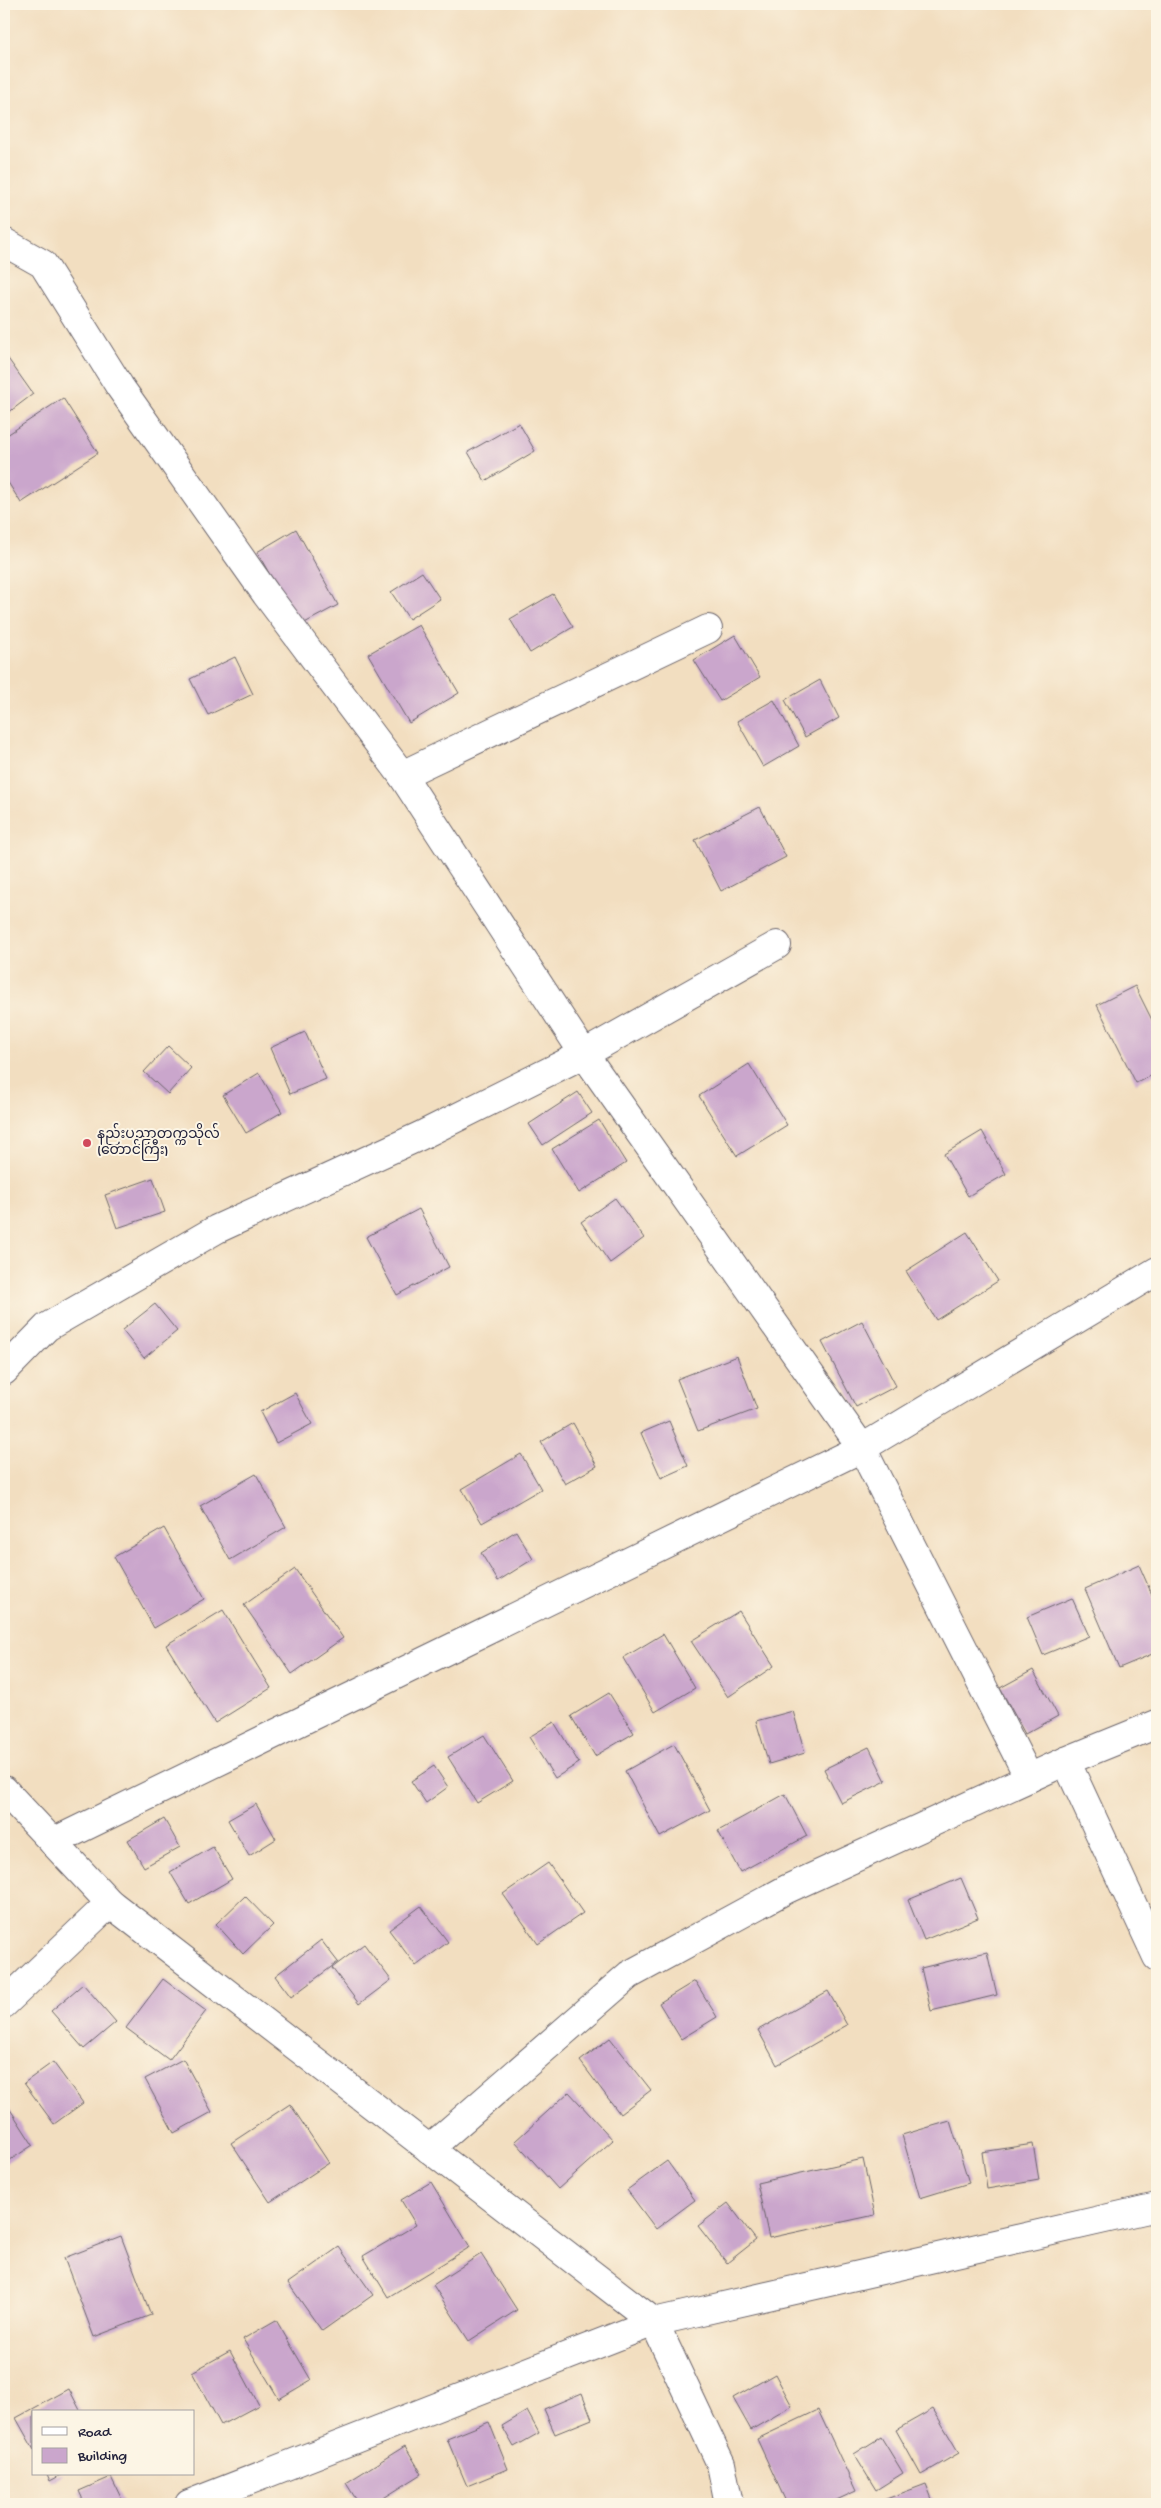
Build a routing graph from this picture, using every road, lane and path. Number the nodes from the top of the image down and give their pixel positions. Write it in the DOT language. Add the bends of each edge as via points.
graph roads {
  1 [pos="4,242"];
  2 [pos="708,629"];
  3 [pos="402,775"];
  4 [pos="777,945"];
  5 [pos="584,1054"];
  6 [pos="1157,1271"];
  7 [pos="4,1371"];
  8 [pos="862,1448"];
  9 [pos="1157,1724"];
  10 [pos="1066,1761"];
  11 [pos="1028,1778"];
  12 [pos="4,1790"];
  13 [pos="53,1842"];
  14 [pos="110,1903"];
  15 [pos="1157,1957"];
  16 [pos="4,2004"];
  17 [pos="429,2149"];
  18 [pos="1157,2207"];
  19 [pos="654,2322"];
  20 [pos="190,2504"];
  21 [pos="729,2504"];
  1 -- 3 [label="street" via="43,264 120,387 266,594"];
  2 -- 3 [label="street"];
  3 -- 5 [label="street"];
  4 -- 5 [label="street"];
  5 -- 7 [label="street" via="420,1136 217,1229 47,1327"];
  5 -- 8 [label="street"];
  6 -- 8 [label="street"];
  8 -- 11 [label="street"];
  8 -- 13 [label="street"];
  9 -- 10 [label="street"];
  10 -- 11 [label="street"];
  10 -- 15 [label="street"];
  11 -- 17 [label="street" via="787,1889 629,1975"];
  12 -- 13 [label="street"];
  13 -- 14 [label="street"];
  14 -- 16 [label="street"];
  14 -- 17 [label="street"];
  17 -- 19 [label="street"];
  18 -- 19 [label="street"];
  19 -- 20 [label="street"];
  19 -- 21 [label="street" via="721,2464"];
}
